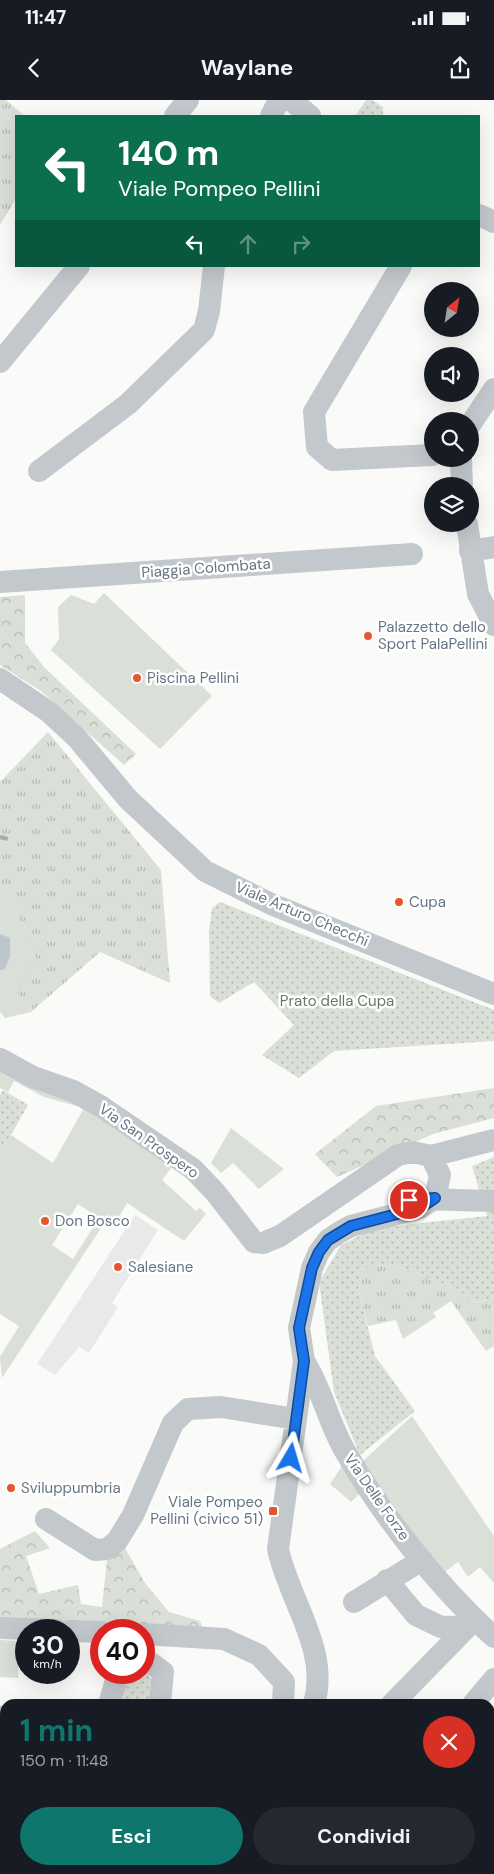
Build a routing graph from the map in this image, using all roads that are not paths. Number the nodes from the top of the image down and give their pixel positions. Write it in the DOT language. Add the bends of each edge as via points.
graph roads {
  1 [pos="188,100"];
  2 [pos="279,100"];
  3 [pos="291,100"];
  4 [pos="176,115"];
  5 [pos="272,115"];
  6 [pos="309,115"];
  7 [pos="480,215"];
  8 [pos="494,222"];
  9 [pos="78,267"];
  10 [pos="214,267"];
  11 [pos="400,267"];
  12 [pos="0,362"];
  13 [pos="494,389"];
  14 [pos="479,412"];
  15 [pos="424,455"];
  16 [pos="39,472"];
  17 [pos="468,532"];
  18 [pos="494,547"];
  19 [pos="470,551"];
  20 [pos="412,554"];
  21 [pos="0,582"];
  22 [pos="494,625"];
  23 [pos="0,679"];
  24 [pos="494,994"];
  25 [pos="0,1059"];
  26 [pos="494,1140"];
  27 [pos="431,1156"];
  28 [pos="435,1198"];
  29 [pos="494,1201"];
  30 [pos="304,1361"];
  31 [pos="296,1419"];
  32 [pos="46,1519"];
  33 [pos="422,1560"];
  34 [pos="387,1580"];
  35 [pos="354,1602"];
  36 [pos="472,1622"];
  37 [pos="0,1628"];
  38 [pos="15,1629"];
  39 [pos="155,1635"];
  40 [pos="494,1637"];
  41 [pos="155,1666"];
  42 [pos="494,1679"];
  43 [pos="115,1684"];
  44 [pos="110,1699"];
  45 [pos="160,1699"];
  46 [pos="284,1699"];
  47 [pos="315,1699"];
  48 [pos="397,1699"];
  49 [pos="477,1699"];
  1 -- 4 [label="street"];
  2 -- 5 [label="street"];
  3 -- 6 [label="street"];
  7 -- 8 [label="street"];
  9 -- 12 [label="street"];
  10 -- 16 [label="street" via="204,330 128,404"];
  11 -- 15 [label="street" via="314,412 317,447 332,460"];
  13 -- 14 [label="street"];
  17 -- 19 [label="street"];
  18 -- 19 [label="street"];
  19 -- 22 [label="street" via="478,594"];
  20 -- 21 [label="street, Piaggia Colombata"];
  23 -- 24 [label="street, Viale Arturo Checchi" via="49,712 77,738 128,799 205,871 271,904"];
  25 -- 27 [label="street, Via San Prospero" via="102,1107 193,1170 215,1192 254,1242 263,1243 280,1236 398,1155 413,1152"];
  26 -- 27 [label="street"];
  27 -- 28 [label="street" via="440,1175"];
  28 -- 29 [label="street"];
  28 -- 30 [label="street" via="420,1208 351,1226 328,1240 312,1268 299,1328"];
  30 -- 31 [label="street"];
  30 -- 33 [label="street, Via Delle Forze" via="316,1379 344,1450"];
  31 -- 32 [label="street" via="221,1407 188,1409 174,1423 133,1515 117,1541 107,1549 95,1550"];
  31 -- 47 [label="street" via="278,1549 283,1572 316,1650 319,1671"];
  33 -- 34 [label="street"];
  33 -- 36 [label="street, Via Delle Forze"];
  34 -- 35 [label="street"];
  34 -- 36 [label="street" via="416,1615 441,1627"];
  36 -- 40 [label="street, Via Delle Forze"];
  36 -- 48 [label="street"];
  37 -- 38 [label="street"];
  39 -- 46 [label="street" via="224,1639 259,1655 284,1682"];
  41 -- 45 [label="street" via="163,1672"];
  42 -- 49 [label="street"];
  43 -- 44 [label="street"];
}
